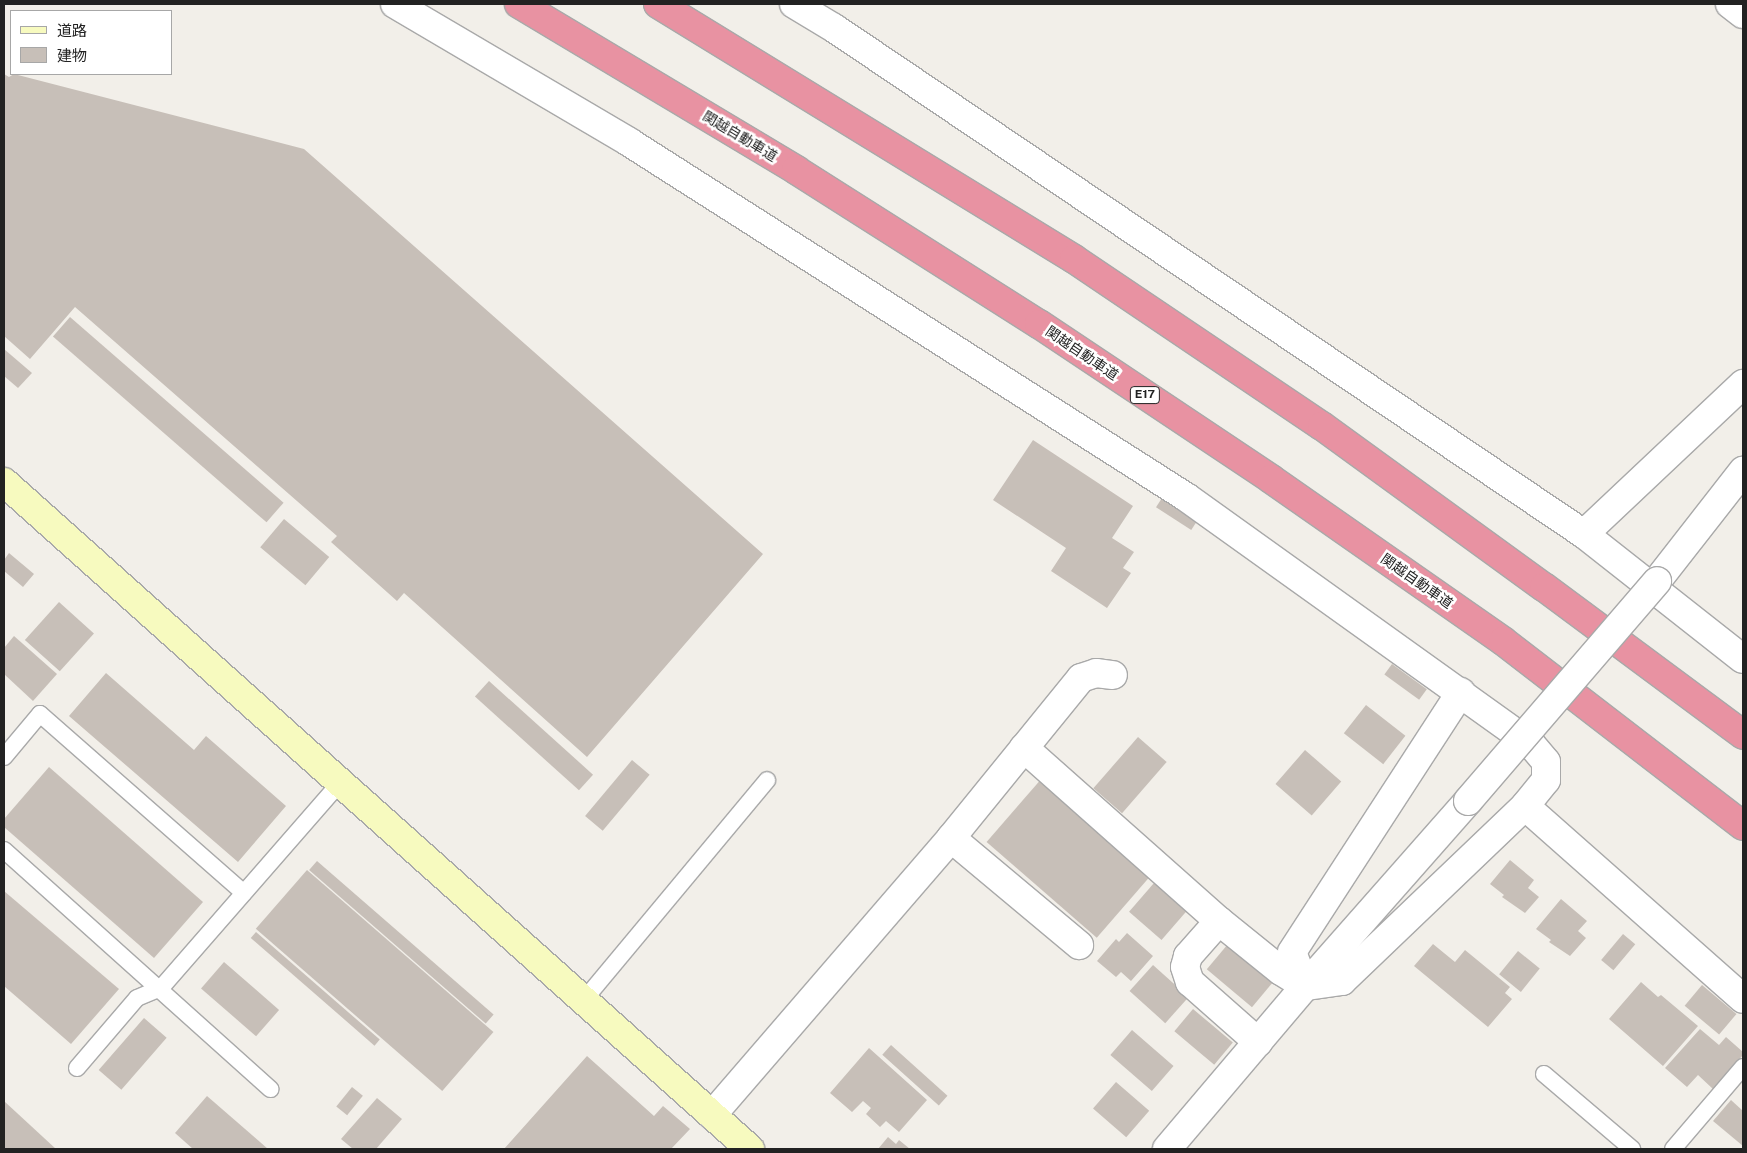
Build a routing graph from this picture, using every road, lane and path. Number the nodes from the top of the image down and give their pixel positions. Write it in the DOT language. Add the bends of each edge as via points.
graph roads {
  1 [pos="395,4"];
  2 [pos="519,4"];
  3 [pos="658,4"];
  4 [pos="794,4"];
  5 [pos="1730,4"];
  6 [pos="1743,14"];
  7 [pos="1743,384"];
  8 [pos="1743,471"];
  9 [pos="4,482"];
  10 [pos="1584,534"];
  11 [pos="1742,654"];
  12 [pos="1113,675"];
  13 [pos="1461,692"];
  14 [pos="1743,735"];
  15 [pos="1024,748"];
  16 [pos="4,757"];
  17 [pos="767,780"];
  18 [pos="340,783"];
  19 [pos="1525,806"];
  20 [pos="1743,826"];
  21 [pos="951,838"];
  22 [pos="4,850"];
  23 [pos="244,893"];
  24 [pos="1218,921"];
  25 [pos="1078,946"];
  26 [pos="1305,986"];
  27 [pos="161,988"];
  28 [pos="1743,999"];
  29 [pos="584,1000"];
  30 [pos="1258,1042"];
  31 [pos="1743,1067"];
  32 [pos="77,1068"];
  33 [pos="1544,1074"];
  34 [pos="270,1089"];
  35 [pos="712,1115"];
  36 [pos="750,1149"];
  37 [pos="1167,1149"];
  38 [pos="1632,1149"];
  39 [pos="1673,1149"];
  1 -- 13 [label="street" via="629,142 1186,497"];
  2 -- 20 [label="highway, 関越自動車道 / E17" via="805,176 1039,324 1271,479 1503,640"];
  3 -- 14 [label="highway" via="1074,259 1322,426"];
  4 -- 10 [label="street"];
  5 -- 6 [label="street"];
  7 -- 10 [label="street"];
  8 -- 26 [label="street, bridge" via="1657,581"];
  9 -- 18 [label="street"];
  10 -- 11 [label="street"];
  12 -- 15 [label="street" via="1096,673 1081,678"];
  13 -- 19 [label="street" via="1531,744 1546,762 1546,780"];
  13 -- 26 [label="street" via="1292,952"];
  15 -- 21 [label="street"];
  15 -- 24 [label="street"];
  16 -- 23 [label="lane" via="40,714"];
  17 -- 29 [label="lane"];
  18 -- 23 [label="lane"];
  18 -- 29 [label="street"];
  19 -- 26 [label="street" via="1342,981"];
  19 -- 28 [label="street"];
  21 -- 25 [label="street"];
  21 -- 35 [label="street"];
  22 -- 27 [label="lane"];
  23 -- 27 [label="lane"];
  24 -- 26 [label="street"];
  24 -- 30 [label="street" via="1188,956 1185,967 1190,982"];
  26 -- 30 [label="street"];
  27 -- 32 [label="lane" via="137,998"];
  27 -- 34 [label="lane"];
  29 -- 35 [label="street"];
  30 -- 37 [label="street"];
  31 -- 39 [label="lane"];
  33 -- 38 [label="lane"];
  35 -- 36 [label="street"];
}
